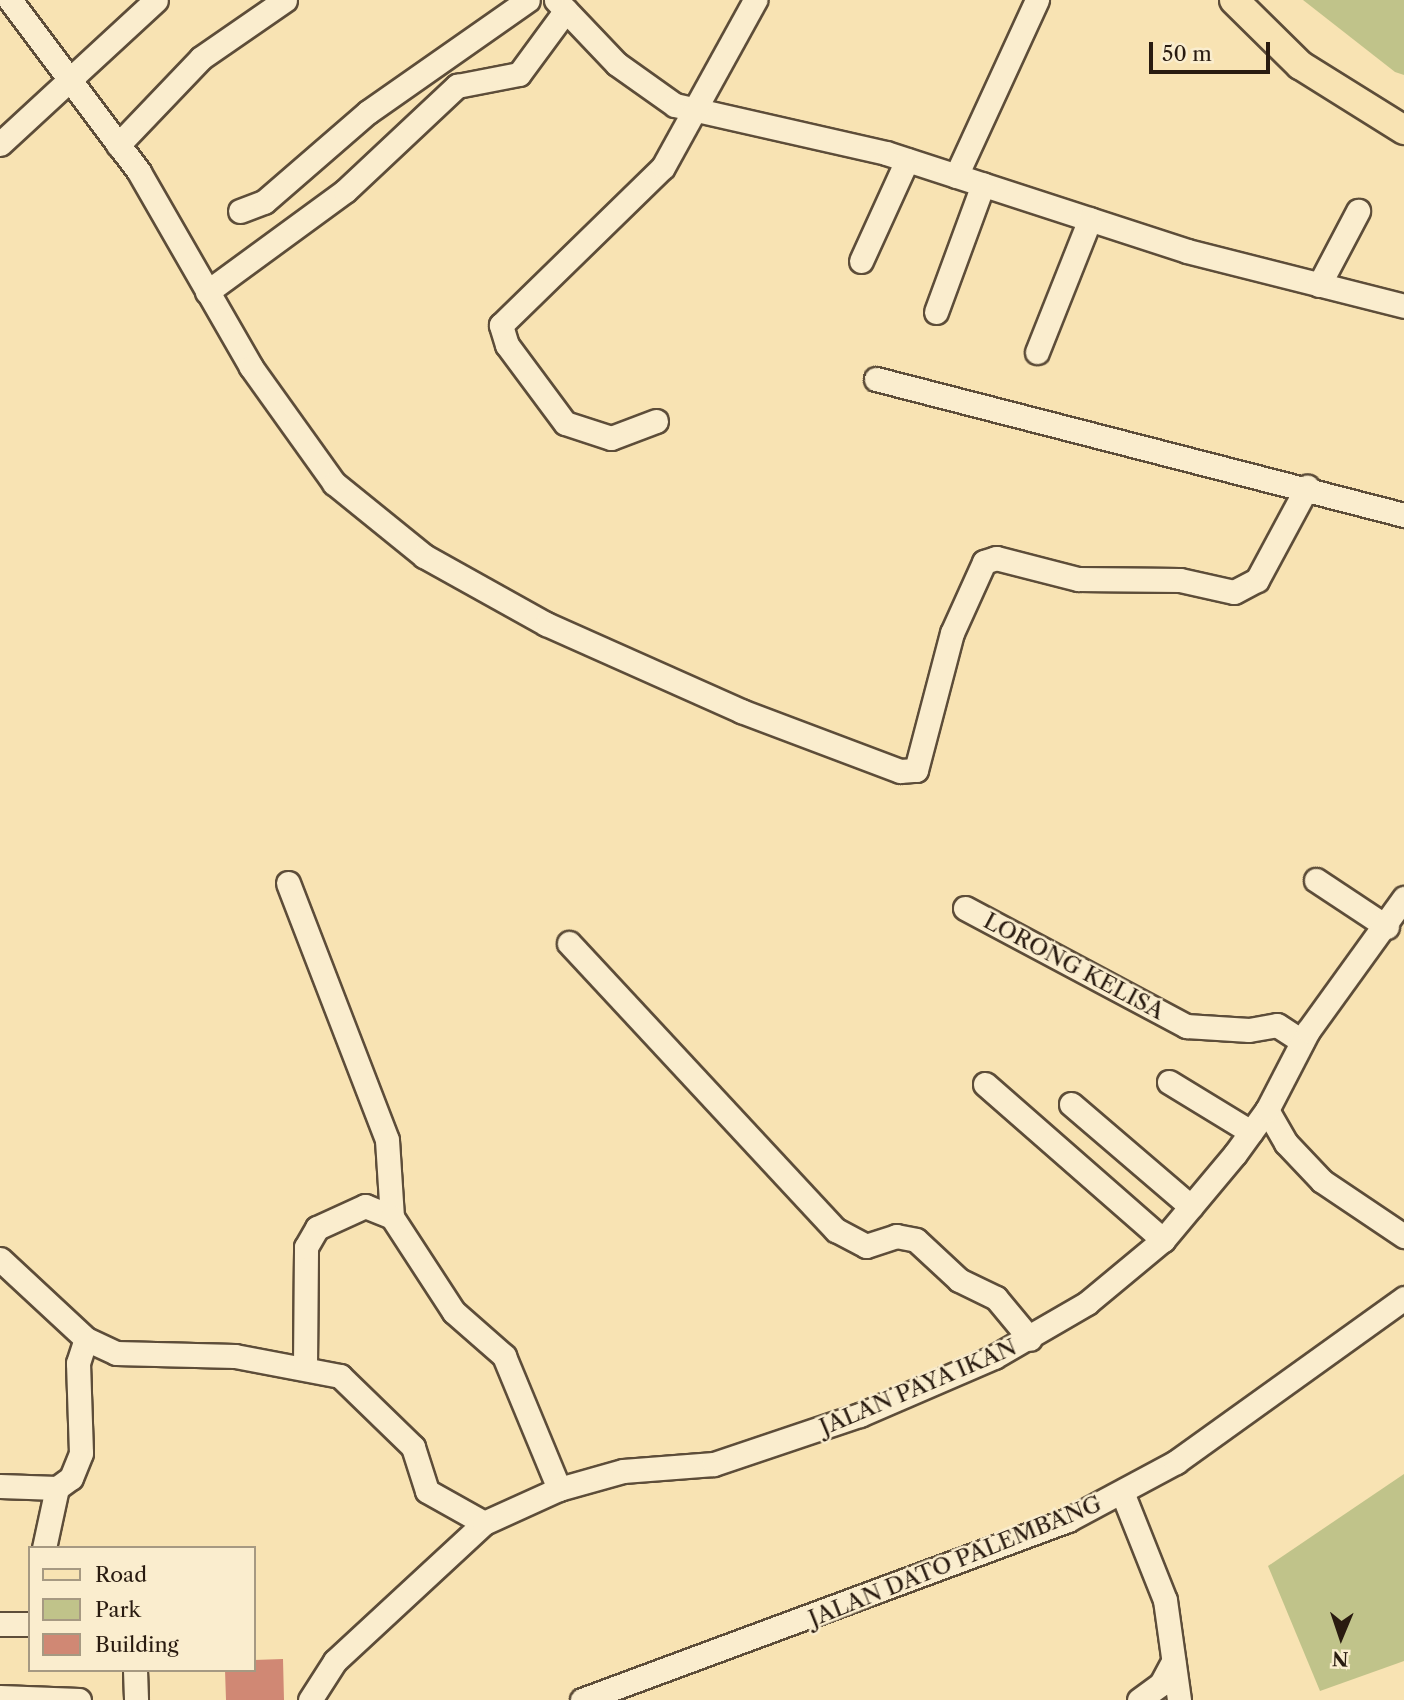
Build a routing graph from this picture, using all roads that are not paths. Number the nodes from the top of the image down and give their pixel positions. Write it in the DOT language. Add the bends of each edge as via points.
graph roads {
  1 [pos="10,0"];
  2 [pos="156,0"];
  3 [pos="285,0"];
  4 [pos="527,0"];
  5 [pos="755,0"];
  6 [pos="1037,0"];
  7 [pos="1234,0"];
  8 [pos="561,5"];
  9 [pos="68,79"];
  10 [pos="1358,105"];
  11 [pos="697,111"];
  12 [pos="1404,121"];
  13 [pos="1404,130"];
  14 [pos="0,144"];
  15 [pos="118,145"];
  16 [pos="907,160"];
  17 [pos="956,176"];
  18 [pos="983,184"];
  19 [pos="240,211"];
  20 [pos="1358,211"];
  21 [pos="1090,219"];
  22 [pos="861,261"];
  23 [pos="1319,285"];
  24 [pos="207,292"];
  25 [pos="1404,306"];
  26 [pos="936,312"];
  27 [pos="1037,352"];
  28 [pos="876,379"];
  29 [pos="656,421"];
  30 [pos="1307,487"];
  31 [pos="1404,515"];
  32 [pos="1317,880"];
  33 [pos="288,883"];
  34 [pos="1404,898"];
  35 [pos="965,908"];
  36 [pos="1387,927"];
  37 [pos="569,943"];
  38 [pos="1302,1041"];
  39 [pos="1169,1082"];
  40 [pos="985,1084"];
  41 [pos="1071,1104"];
  42 [pos="1267,1111"];
  43 [pos="1251,1132"];
  44 [pos="1191,1207"];
  45 [pos="392,1217"];
  46 [pos="1404,1236"];
  47 [pos="1163,1240"];
  48 [pos="0,1259"];
  49 [pos="1404,1298"];
  50 [pos="86,1339"];
  51 [pos="1030,1339"];
  52 [pos="305,1366"];
  53 [pos="0,1486"];
  54 [pos="57,1488"];
  55 [pos="559,1489"];
  56 [pos="1122,1492"];
  57 [pos="484,1523"];
  58 [pos="44,1546"];
  59 [pos="0,1623"];
  60 [pos="28,1624"];
  61 [pos="1173,1661"];
  62 [pos="135,1672"];
  63 [pos="0,1698"];
  64 [pos="79,1700"];
  65 [pos="136,1700"];
  66 [pos="310,1700"];
  67 [pos="582,1700"];
  68 [pos="1139,1700"];
  69 [pos="1179,1700"];
  1 -- 9 [label="street"];
  2 -- 9 [label="street"];
  3 -- 15 [label="street" via="201,58"];
  4 -- 19 [label="street" via="368,112 264,202"];
  5 -- 11 [label="street"];
  6 -- 17 [label="street"];
  7 -- 10 [label="main road" via="1300,65"];
  8 -- 11 [label="street" via="647,90"];
  8 -- 24 [label="street" via="519,74 457,86 345,191"];
  9 -- 14 [label="street"];
  9 -- 15 [label="street"];
  10 -- 12 [label="main road"];
  10 -- 13 [label="main road"];
  11 -- 16 [label="street"];
  11 -- 29 [label="street" via="638,195 501,325 507,345 565,423 611,438"];
  15 -- 24 [label="street"];
  16 -- 17 [label="street"];
  16 -- 22 [label="street"];
  17 -- 18 [label="street"];
  18 -- 21 [label="street"];
  18 -- 26 [label="street"];
  20 -- 23 [label="street"];
  21 -- 23 [label="street"];
  21 -- 27 [label="street"];
  23 -- 25 [label="street"];
  24 -- 30 [label="street" via="308,454 424,556 669,682 900,771 921,764 952,633 984,562 1003,560 1078,579 1180,580 1234,592 1257,580"];
  28 -- 30 [label="street"];
  30 -- 31 [label="street"];
  32 -- 36 [label="street"];
  33 -- 45 [label="street" via="387,1140"];
  34 -- 36 [label="street, JALAN PAYA IKAN"];
  35 -- 38 [label="street, LORONG KELISA" via="1186,1026 1249,1030 1277,1025"];
  36 -- 38 [label="street, JALAN PAYA IKAN"];
  37 -- 51 [label="street" via="836,1230 866,1247 896,1236 916,1240 959,1280 996,1298"];
  38 -- 42 [label="street, JALAN PAYA IKAN"];
  39 -- 43 [label="street"];
  40 -- 47 [label="street"];
  41 -- 44 [label="street"];
  42 -- 43 [label="street, JALAN PAYA IKAN"];
  42 -- 46 [label="street" via="1286,1143 1322,1181"];
  43 -- 44 [label="street, JALAN PAYA IKAN"];
  44 -- 47 [label="street, JALAN PAYA IKAN"];
  45 -- 52 [label="street" via="365,1206 317,1228 306,1247"];
  45 -- 55 [label="street" via="454,1312 504,1356"];
  47 -- 51 [label="street, JALAN PAYA IKAN" via="1087,1303"];
  48 -- 50 [label="street"];
  49 -- 56 [label="street, JALAN DATO PALEMBANG" via="1176,1462"];
  50 -- 52 [label="street" via="116,1353 235,1356"];
  50 -- 54 [label="street" via="78,1363 81,1453 71,1478"];
  51 -- 55 [label="street, JALAN PAYA IKAN" via="873,1410 761,1450 714,1464 624,1471"];
  52 -- 57 [label="street" via="340,1377 383,1413 413,1447 427,1491"];
  53 -- 54 [label="street"];
  54 -- 58 [label="street"];
  55 -- 57 [label="street, JALAN PAYA IKAN"];
  56 -- 61 [label="street" via="1165,1600"];
  56 -- 67 [label="street, JALAN DATO PALEMBANG" via="964,1562"];
  57 -- 66 [label="street, JALAN PAYA IKAN" via="335,1661"];
  59 -- 60 [label="street"];
  61 -- 68 [label="street" via="1161,1684"];
  61 -- 69 [label="street"];
  62 -- 65 [label="street"];
  63 -- 64 [label="street"];
}
